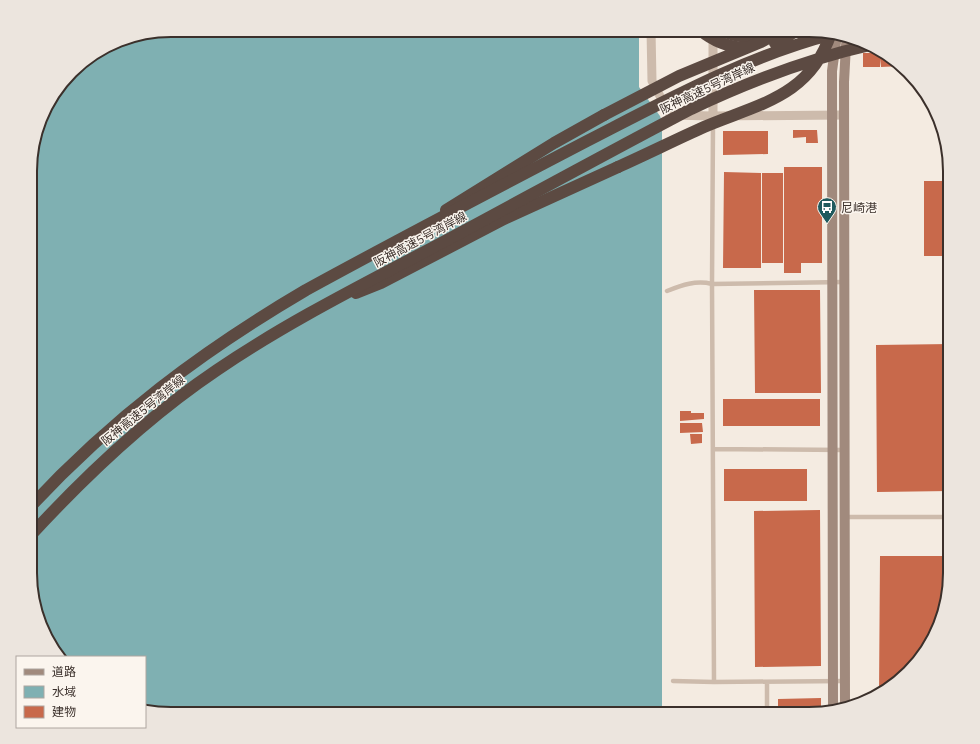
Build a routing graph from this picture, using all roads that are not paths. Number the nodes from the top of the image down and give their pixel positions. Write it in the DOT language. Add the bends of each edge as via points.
graph roads {
  1 [pos="651,37"];
  2 [pos="710,37"];
  3 [pos="712,37"];
  4 [pos="746,37"];
  5 [pos="762,37"];
  6 [pos="771,37"];
  7 [pos="787,37"];
  8 [pos="821,38"];
  9 [pos="830,39"];
  10 [pos="836,40"];
  11 [pos="846,43"];
  12 [pos="861,47"];
  13 [pos="832,115"];
  14 [pos="844,115"];
  15 [pos="713,116"];
  16 [pos="387,247"];
  17 [pos="832,282"];
  18 [pos="844,282"];
  19 [pos="712,284"];
  20 [pos="667,291"];
  21 [pos="317,309"];
  22 [pos="714,449"];
  23 [pos="833,450"];
  24 [pos="843,450"];
  25 [pos="58,477"];
  26 [pos="37,494"];
  27 [pos="37,499"];
  28 [pos="844,517"];
  29 [pos="943,517"];
  30 [pos="37,529"];
  31 [pos="673,681"];
  32 [pos="845,681"];
  33 [pos="714,682"];
  34 [pos="767,682"];
  35 [pos="833,682"];
  36 [pos="845,702"];
  37 [pos="833,704"];
  38 [pos="767,707"];
  1 -- 15 [label="street" via="652,81 670,114"];
  2 -- 7 [label="highway, bridge" via="725,45 749,48 770,45"];
  3 -- 15 [label="street"];
  4 -- 5 [label="highway, bridge"];
  6 -- 16 [label="highway, bridge" via="679,76 611,111 502,174"];
  8 -- 16 [label="highway, 阪神高速5号湾岸線, bridge" via="775,52 707,80"];
  9 -- 21 [label="highway, bridge" via="816,65 797,84 780,95 504,219 381,283"];
  10 -- 13 [label="street" via="832,71"];
  11 -- 14 [label="street"];
  12 -- 21 [label="highway, 阪神高速5号湾岸線, bridge" via="797,66 726,92"];
  13 -- 14 [label="street"];
  13 -- 15 [label="street"];
  13 -- 17 [label="street"];
  14 -- 18 [label="street"];
  15 -- 19 [label="lane"];
  16 -- 25 [label="highway, 阪神高速5号湾岸線, bridge" via="306,290 204,354 142,401"];
  17 -- 18 [label="lane"];
  17 -- 19 [label="lane"];
  17 -- 23 [label="street"];
  18 -- 24 [label="street"];
  19 -- 20 [label="lane" via="684,284"];
  19 -- 22 [label="lane"];
  21 -- 30 [label="highway, 阪神高速5号湾岸線, bridge" via="217,370 150,420 116,449"];
  22 -- 23 [label="lane"];
  22 -- 33 [label="lane"];
  23 -- 24 [label="lane"];
  23 -- 35 [label="street"];
  24 -- 28 [label="street"];
  25 -- 26 [label="highway, bridge"];
  25 -- 27 [label="highway, 阪神高速5号湾岸線, bridge"];
  28 -- 29 [label="lane"];
  28 -- 32 [label="street"];
  31 -- 33 [label="lane"];
  32 -- 35 [label="lane"];
  32 -- 36 [label="street"];
  33 -- 34 [label="lane"];
  34 -- 35 [label="lane"];
  34 -- 38 [label="lane"];
  35 -- 37 [label="street"];
}
